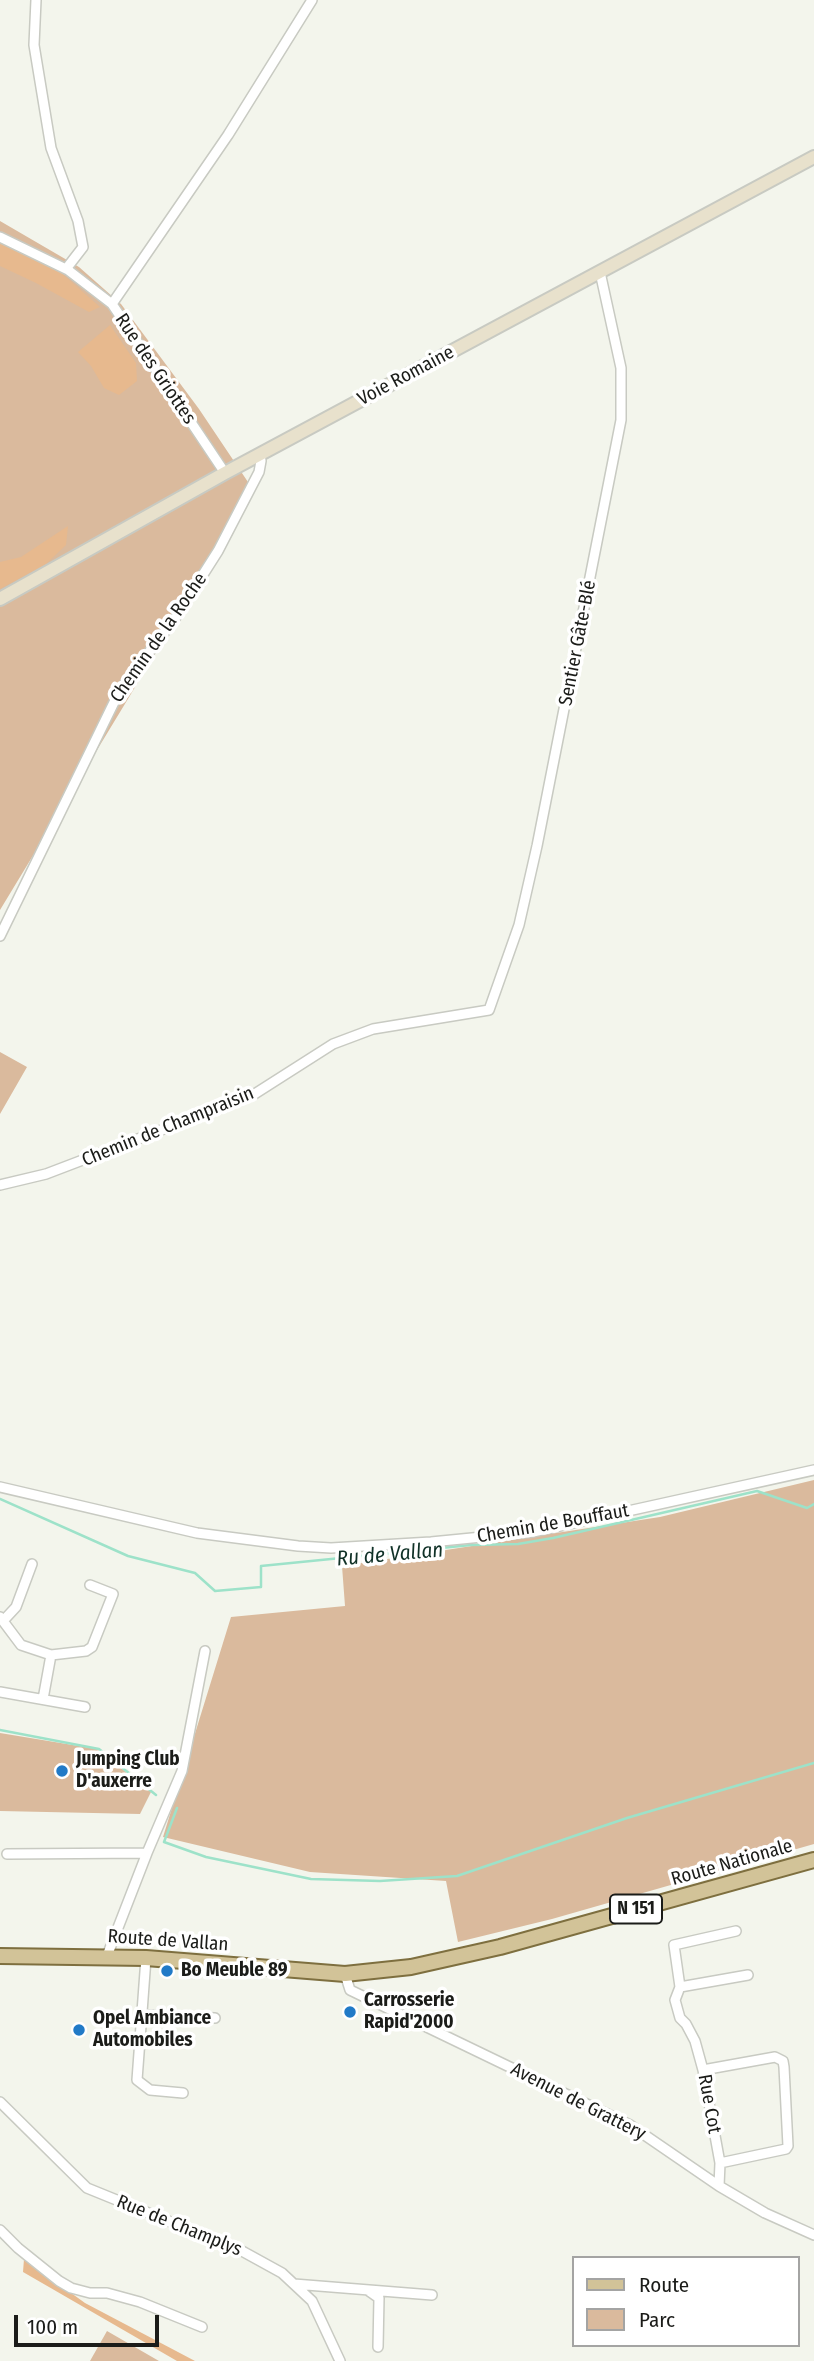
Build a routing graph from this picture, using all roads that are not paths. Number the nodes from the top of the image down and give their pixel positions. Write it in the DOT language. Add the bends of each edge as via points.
graph roads {
  1 [pos="36,0"];
  2 [pos="312,0"];
  3 [pos="814,158"];
  4 [pos="0,237"];
  5 [pos="66,269"];
  6 [pos="600,272"];
  7 [pos="111,304"];
  8 [pos="260,454"];
  9 [pos="225,473"];
  10 [pos="0,598"];
  11 [pos="0,936"];
  12 [pos="489,1010"];
  13 [pos="0,1185"];
  14 [pos="814,1470"];
  15 [pos="0,1487"];
  16 [pos="32,1564"];
  17 [pos="90,1585"];
  18 [pos="1,1619"];
  19 [pos="205,1651"];
  20 [pos="51,1655"];
  21 [pos="0,1692"];
  22 [pos="43,1699"];
  23 [pos="85,1707"];
  24 [pos="147,1853"];
  25 [pos="7,1854"];
  26 [pos="814,1860"];
  27 [pos="736,1931"];
  28 [pos="0,1956"];
  29 [pos="107,1956"];
  30 [pos="146,1958"];
  31 [pos="458,1958"];
  32 [pos="345,1974"];
  33 [pos="748,1975"];
  34 [pos="680,1987"];
  35 [pos="142,2015"];
  36 [pos="215,2018"];
  37 [pos="703,2070"];
  38 [pos="183,2093"];
  39 [pos="0,2102"];
  40 [pos="720,2163"];
  41 [pos="719,2186"];
  42 [pos="0,2230"];
  43 [pos="814,2235"];
  44 [pos="293,2284"];
  45 [pos="367,2291"];
  46 [pos="432,2295"];
  47 [pos="202,2327"];
  48 [pos="377,2347"];
  49 [pos="340,2361"];
  1 -- 5 [label="street" via="34,44 51,148 83,247"];
  2 -- 7 [label="street" via="228,135"];
  3 -- 6 [label="main road, Voie Romaine"];
  4 -- 5 [label="street, Rue des Griottes"];
  5 -- 7 [label="street, Rue des Griottes"];
  6 -- 8 [label="main road, Voie Romaine"];
  6 -- 12 [label="street, Sentier Gâte-Blé" via="621,368 621,420 537,846 519,925"];
  7 -- 9 [label="street, Rue des Griottes"];
  8 -- 9 [label="main road, Voie Romaine"];
  8 -- 11 [label="street, Chemin de la Roche" via="259,472 219,551 120,690"];
  9 -- 10 [label="main road, Voie Romaine"];
  12 -- 13 [label="street, Chemin de Champraisin" via="373,1029 333,1044 253,1095 46,1174"];
  14 -- 15 [label="street, Chemin de Bouffaut" via="533,1532 331,1548 197,1533"];
  16 -- 18 [label="street" via="16,1607"];
  17 -- 20 [label="street" via="113,1594 92,1647"];
  18 -- 20 [label="street" via="21,1645"];
  19 -- 24 [label="street" via="182,1771"];
  20 -- 22 [label="street"];
  21 -- 22 [label="street"];
  22 -- 23 [label="street"];
  24 -- 25 [label="street"];
  24 -- 29 [label="street"];
  26 -- 31 [label="main road, Route Nationale / N 151"];
  27 -- 34 [label="street, Rue Cot" via="674,1945"];
  28 -- 29 [label="main road, Route de Vallan / N 151"];
  29 -- 30 [label="main road, Route de Vallan / N 151"];
  30 -- 32 [label="main road, Route de Vallan / N 151"];
  30 -- 35 [label="street"];
  31 -- 32 [label="main road, Route de Vallan / N 151"];
  32 -- 41 [label="street, Avenue de Grattery" via="350,1990 630,2125"];
  33 -- 34 [label="street"];
  34 -- 37 [label="street, Rue Cot" via="675,2000 680,2018 695,2040"];
  35 -- 36 [label="street"];
  35 -- 38 [label="street" via="137,2080 150,2090"];
  37 -- 40 [label="street, Rue Cot"];
  37 -- 40 [label="street" via="775,2057 783,2061 788,2147"];
  39 -- 44 [label="street, Rue de Champlys" via="87,2188 242,2251"];
  40 -- 41 [label="street, Rue Cot"];
  41 -- 43 [label="street, Avenue de Grattery"];
  42 -- 47 [label="street" via="71,2288 140,2302"];
  44 -- 45 [label="street"];
  44 -- 49 [label="street, Rue de Champlys" via="312,2301"];
  45 -- 46 [label="street"];
  45 -- 48 [label="street" via="379,2298"];
}
